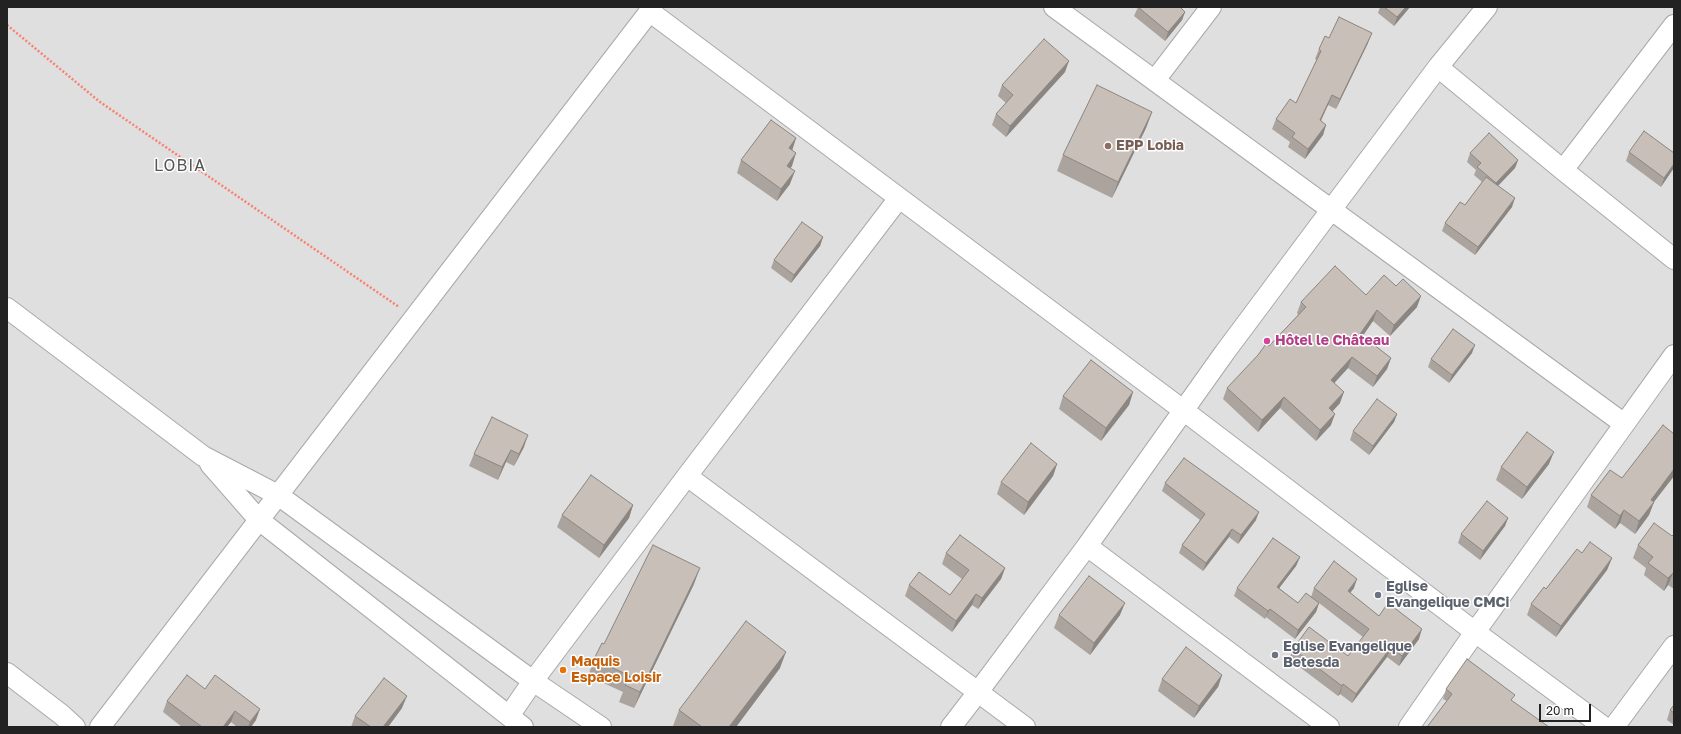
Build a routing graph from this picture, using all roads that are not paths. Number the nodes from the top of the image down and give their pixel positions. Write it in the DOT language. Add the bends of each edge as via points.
graph roads {
  1 [pos="1054,7"];
  2 [pos="1211,7"];
  3 [pos="1487,7"];
  4 [pos="651,9"];
  5 [pos="1674,25"];
  6 [pos="1438,67"];
  7 [pos="1155,80"];
  8 [pos="1563,170"];
  9 [pos="899,198"];
  10 [pos="1331,210"];
  11 [pos="1674,259"];
  12 [pos="7,308"];
  13 [pos="1674,355"];
  14 [pos="1183,410"];
  15 [pos="1624,423"];
  16 [pos="203,456"];
  17 [pos="687,476"];
  18 [pos="278,495"];
  19 [pos="259,520"];
  20 [pos="1087,546"];
  21 [pos="1475,632"];
  22 [pos="1674,646"];
  23 [pos="7,673"];
  24 [pos="533,682"];
  25 [pos="978,692"];
  26 [pos="516,722"];
  27 [pos="75,727"];
  28 [pos="100,727"];
  29 [pos="600,727"];
  30 [pos="951,727"];
  31 [pos="1025,727"];
  32 [pos="1329,727"];
  33 [pos="1409,727"];
  34 [pos="1604,727"];
  35 [pos="1614,727"];
  1 -- 7 [label="street"];
  2 -- 7 [label="street"];
  3 -- 6 [label="street"];
  4 -- 9 [label="street"];
  4 -- 18 [label="street"];
  5 -- 8 [label="street"];
  6 -- 8 [label="street"];
  6 -- 10 [label="street"];
  7 -- 10 [label="street"];
  8 -- 11 [label="street"];
  9 -- 14 [label="street"];
  9 -- 17 [label="street"];
  10 -- 14 [label="street"];
  10 -- 15 [label="street"];
  12 -- 16 [label="street"];
  13 -- 15 [label="street"];
  14 -- 20 [label="street"];
  14 -- 21 [label="street"];
  15 -- 21 [label="street"];
  16 -- 18 [label="street"];
  16 -- 19 [label="street"];
  17 -- 24 [label="street"];
  17 -- 25 [label="street"];
  18 -- 19 [label="street"];
  18 -- 24 [label="street"];
  19 -- 26 [label="street"];
  19 -- 28 [label="street"];
  20 -- 25 [label="street"];
  20 -- 32 [label="street"];
  21 -- 33 [label="street"];
  21 -- 34 [label="street"];
  22 -- 35 [label="street"];
  23 -- 27 [label="street"];
  24 -- 26 [label="street"];
  24 -- 29 [label="street"];
  25 -- 30 [label="street"];
  25 -- 31 [label="street"];
}
